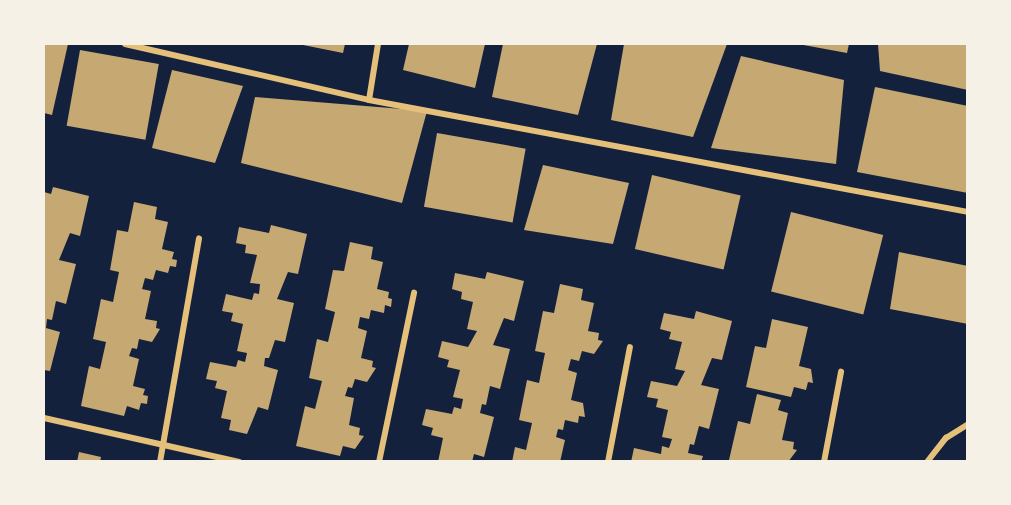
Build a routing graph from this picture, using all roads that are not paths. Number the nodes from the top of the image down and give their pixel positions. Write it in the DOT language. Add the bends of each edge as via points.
graph roads {
  1 [pos="125,44"];
  2 [pos="378,44"];
  3 [pos="369,100"];
  4 [pos="968,212"];
  5 [pos="199,238"];
  6 [pos="414,294"];
  7 [pos="630,347"];
  8 [pos="841,372"];
  9 [pos="44,418"];
  10 [pos="968,423"];
  11 [pos="163,445"];
  12 [pos="160,462"];
  13 [pos="239,462"];
  14 [pos="379,462"];
  15 [pos="608,462"];
  16 [pos="824,462"];
  17 [pos="927,462"];
  1 -- 3 [label="street"];
  2 -- 3 [label="street"];
  3 -- 4 [label="street"];
  5 -- 11 [label="street"];
  6 -- 14 [label="street"];
  7 -- 15 [label="street"];
  8 -- 16 [label="street"];
  9 -- 11 [label="street"];
  10 -- 17 [label="street" via="946,438"];
  11 -- 12 [label="street"];
  11 -- 13 [label="street"];
}
